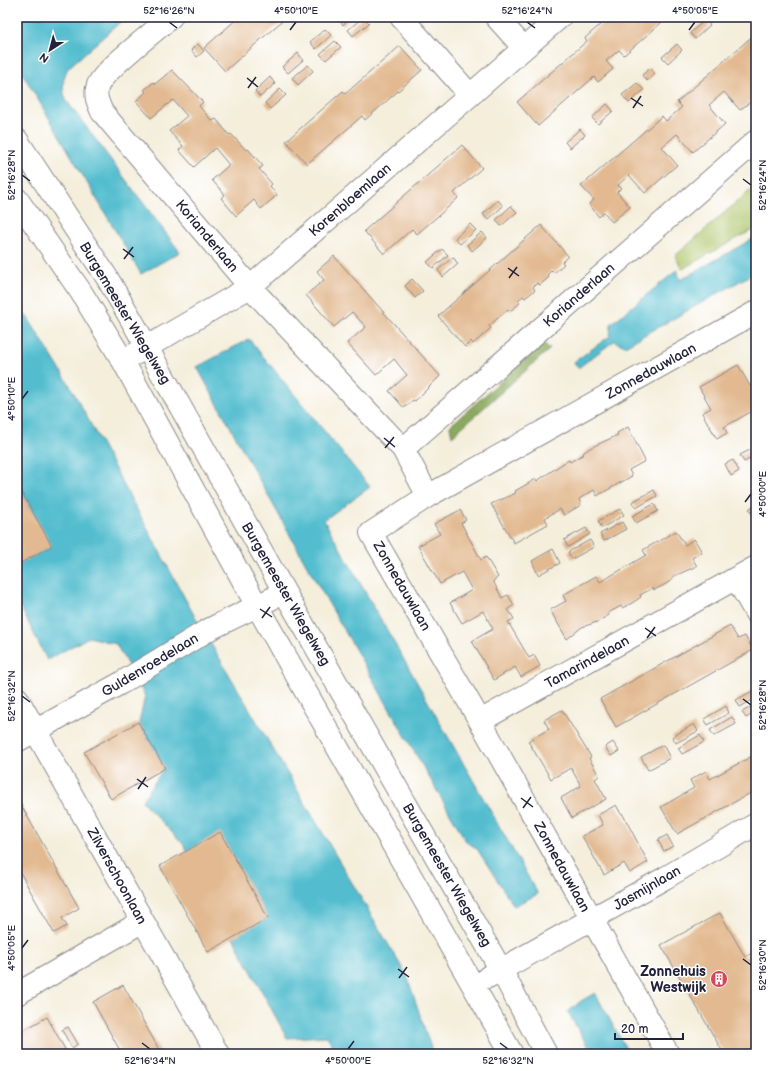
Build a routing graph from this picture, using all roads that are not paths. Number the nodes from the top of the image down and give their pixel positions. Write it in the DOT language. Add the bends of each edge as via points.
graph roads {
  1 [pos="171,17"];
  2 [pos="401,17"];
  3 [pos="496,17"];
  4 [pos="560,17"];
  5 [pos="524,48"];
  6 [pos="470,95"];
  7 [pos="17,140"];
  8 [pos="756,141"];
  9 [pos="17,199"];
  10 [pos="106,276"];
  11 [pos="250,287"];
  12 [pos="81,292"];
  13 [pos="756,312"];
  14 [pos="146,347"];
  15 [pos="124,361"];
  16 [pos="403,449"];
  17 [pos="428,496"];
  18 [pos="756,567"];
  19 [pos="736,578"];
  20 [pos="285,593"];
  21 [pos="257,606"];
  22 [pos="756,613"];
  23 [pos="17,698"];
  24 [pos="480,721"];
  25 [pos="26,735"];
  26 [pos="756,824"];
  27 [pos="591,920"];
  28 [pos="143,921"];
  29 [pos="501,970"];
  30 [pos="474,985"];
  31 [pos="17,994"];
  32 [pos="218,1054"];
  33 [pos="512,1054"];
  34 [pos="546,1054"];
  35 [pos="668,1054"];
  1 -- 11 [label="street, Korianderlaan" via="108,72 98,85 96,100 102,112"];
  2 -- 6 [label="street"];
  3 -- 5 [label="street"];
  4 -- 5 [label="street, Korenbloemlaan"];
  5 -- 6 [label="street, Korenbloemlaan"];
  6 -- 11 [label="street, Korenbloemlaan"];
  7 -- 10 [label="street, Burgemeester Wiegelweg"];
  8 -- 16 [label="street, Korianderlaan"];
  9 -- 12 [label="street, Burgemeester Wiegelweg"];
  10 -- 12 [label="street"];
  10 -- 14 [label="street, Burgemeester Wiegelweg"];
  11 -- 14 [label="street, Korenbloemlaan"];
  11 -- 16 [label="street, Korianderlaan"];
  12 -- 15 [label="street, Burgemeester Wiegelweg"];
  13 -- 17 [label="street, Zonnedauwlaan"];
  14 -- 15 [label="street, Korenbloemlaan"];
  14 -- 20 [label="street, Burgemeester Wiegelweg"];
  15 -- 21 [label="street, Burgemeester Wiegelweg"];
  16 -- 17 [label="street, Korianderlaan"];
  17 -- 24 [label="street, Zonnedauwlaan" via="371,533"];
  18 -- 19 [label="street, Tamarindelaan"];
  19 -- 22 [label="street"];
  19 -- 24 [label="street, Tamarindelaan"];
  20 -- 21 [label="street, Guldenroedelaan"];
  20 -- 29 [label="street, Burgemeester Wiegelweg"];
  21 -- 25 [label="street, Guldenroedelaan" via="208,630 121,683"];
  21 -- 30 [label="street, Burgemeester Wiegelweg"];
  23 -- 25 [label="street, Zilverschoonlaan"];
  24 -- 27 [label="street, Zonnedauwlaan"];
  25 -- 28 [label="street, Zilverschoonlaan"];
  26 -- 27 [label="street, Jasmijnlaan"];
  27 -- 29 [label="street, Jasmijnlaan"];
  27 -- 35 [label="street, Zonnedauwlaan"];
  28 -- 31 [label="street"];
  28 -- 32 [label="street, Zilverschoonlaan"];
  29 -- 30 [label="street, Jasmijnlaan"];
  29 -- 34 [label="street, Burgemeester Wiegelweg"];
  30 -- 33 [label="street, Burgemeester Wiegelweg"];
}
